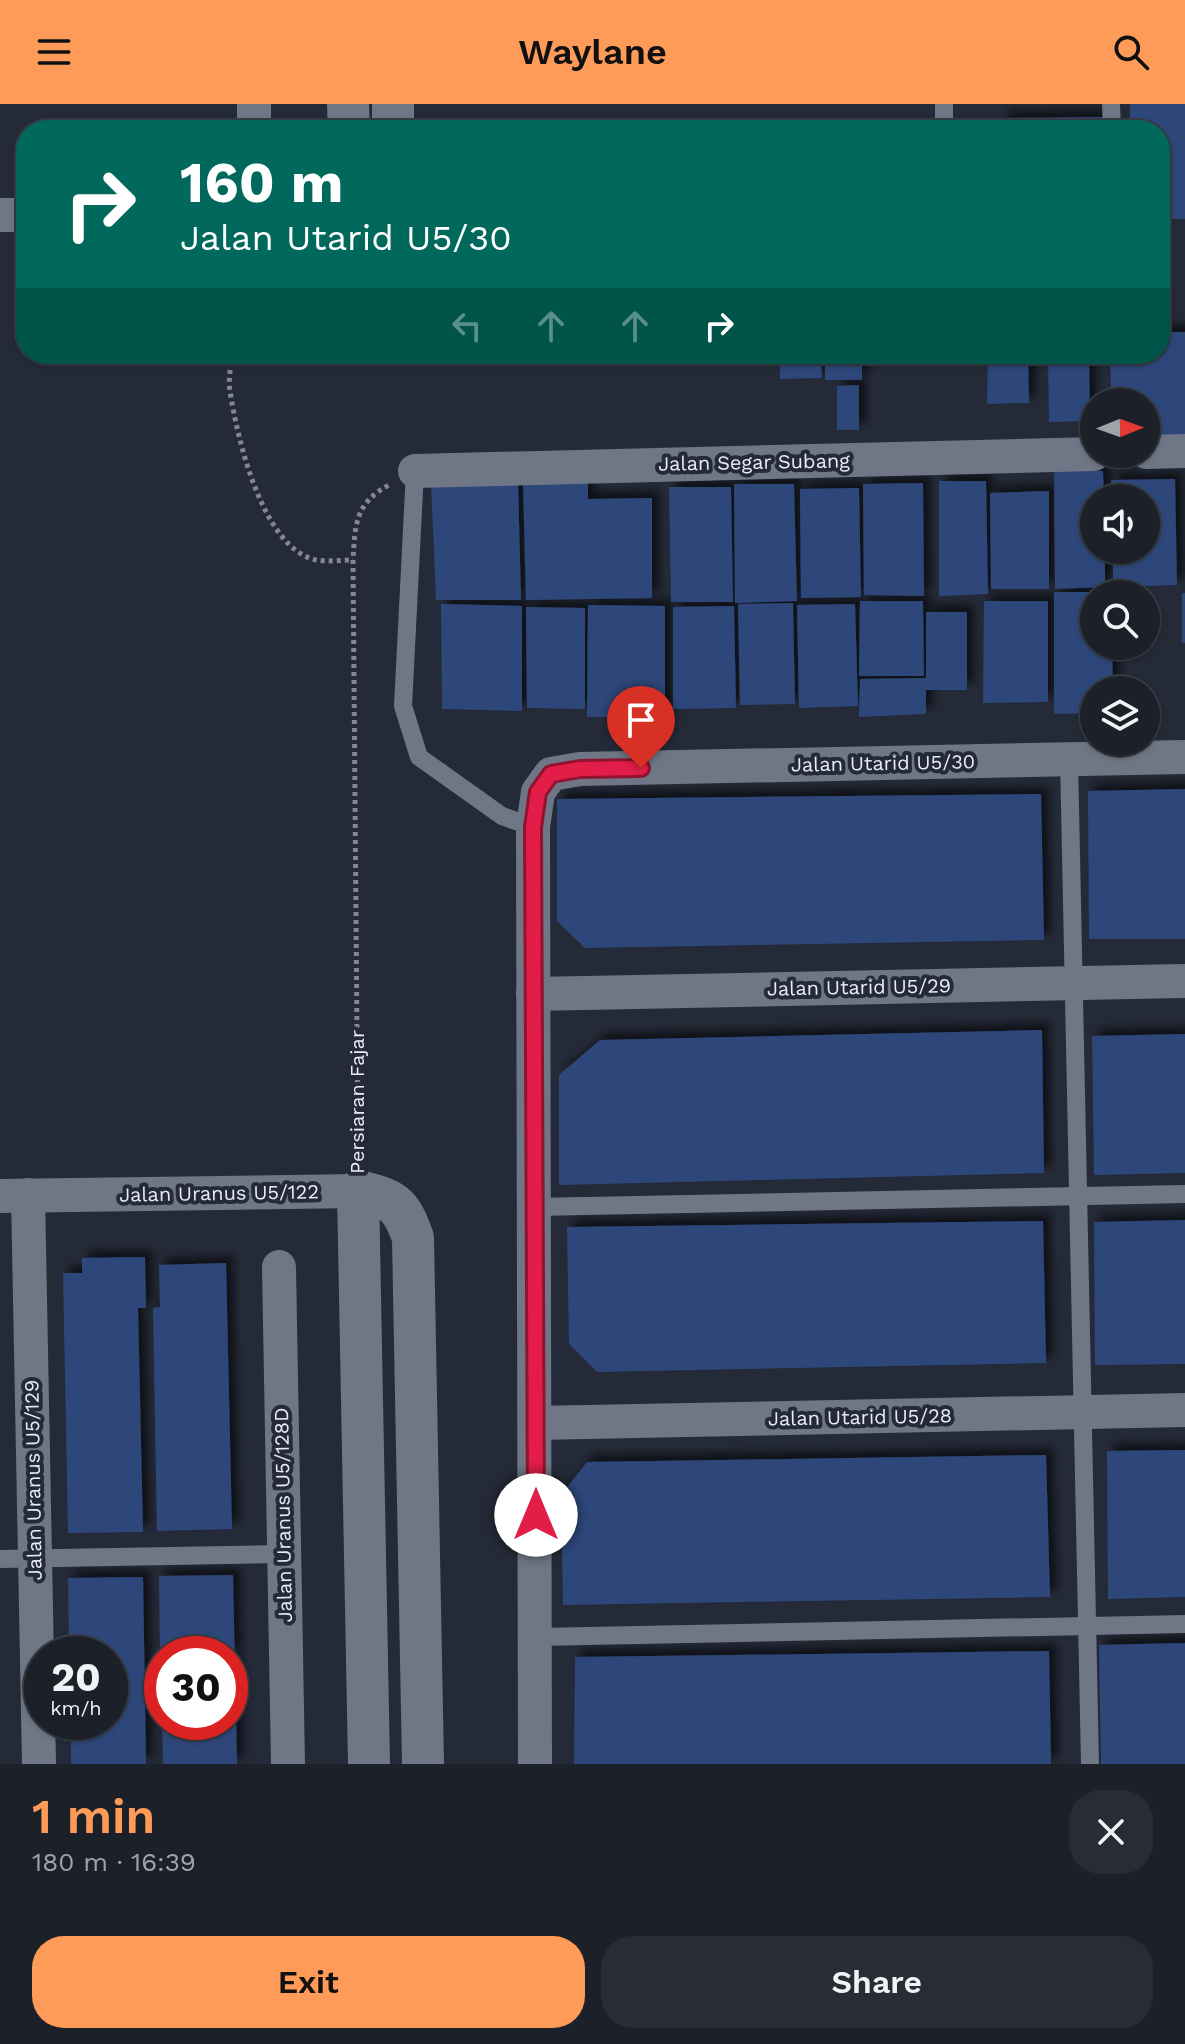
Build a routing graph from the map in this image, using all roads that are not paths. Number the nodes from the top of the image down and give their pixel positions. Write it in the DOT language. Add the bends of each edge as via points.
graph roads {
  1 [pos="1185,451"];
  2 [pos="1160,452"];
  3 [pos="1080,454"];
  4 [pos="415,471"];
  5 [pos="1185,757"];
  6 [pos="1069,759"];
  7 [pos="533,827"];
  8 [pos="1185,981"];
  9 [pos="1074,983"];
  10 [pos="533,994"];
  11 [pos="358,1191"];
  12 [pos="1185,1194"];
  13 [pos="14,1195"];
  14 [pos="1078,1196"];
  15 [pos="534,1207"];
  16 [pos="279,1267"];
  17 [pos="1185,1410"];
  18 [pos="1083,1412"];
  19 [pos="535,1423"];
  20 [pos="364,1513"];
  21 [pos="284,1554"];
  22 [pos="35,1558"];
  23 [pos="0,1559"];
  24 [pos="1185,1624"];
  25 [pos="1087,1626"];
  26 [pos="536,1637"];
  27 [pos="39,1764"];
  28 [pos="288,1764"];
  29 [pos="369,1764"];
  30 [pos="390,1764"];
  31 [pos="423,1764"];
  32 [pos="535,1764"];
  33 [pos="1090,1764"];
  1 -- 2 [label="street"];
  3 -- 4 [label="street, Jalan Segar Subang"];
  4 -- 7 [label="lane" via="403,706 419,757 502,816"];
  5 -- 6 [label="street, Jalan Utarid U5/30"];
  6 -- 7 [label="street, Jalan Utarid U5/30" via="580,769 551,774 538,792"];
  6 -- 9 [label="lane"];
  7 -- 10 [label="street, Jalan Utarid U5/30"];
  8 -- 9 [label="street, Jalan Utarid U5/29"];
  9 -- 10 [label="street, Jalan Utarid U5/29"];
  9 -- 14 [label="lane"];
  10 -- 15 [label="street, Jalan Utarid U5/30"];
  11 -- 13 [label="street, Jalan Uranus U5/122"];
  11 -- 20 [label="street, Persiaran Fajar"];
  11 -- 31 [label="street, Jalan Uranus U5/122" via="386,1197 405,1213 413,1238"];
  12 -- 14 [label="lane"];
  13 -- 22 [label="street, Jalan Uranus U5/129"];
  14 -- 15 [label="lane"];
  14 -- 18 [label="lane"];
  15 -- 19 [label="street, Jalan Utarid U5/30"];
  16 -- 21 [label="street, Jalan Uranus U5/128D"];
  17 -- 18 [label="street, Jalan Utarid U5/28"];
  18 -- 19 [label="street, Jalan Utarid U5/28"];
  18 -- 25 [label="lane"];
  19 -- 26 [label="street, Jalan Utarid U5/30"];
  20 -- 29 [label="street, Persiaran Fajar"];
  20 -- 30 [label="street"];
  21 -- 22 [label="lane"];
  21 -- 28 [label="street, Jalan Uranus U5/128D"];
  22 -- 23 [label="lane"];
  22 -- 27 [label="street, Jalan Uranus U5/129"];
  24 -- 25 [label="lane"];
  25 -- 26 [label="lane"];
  25 -- 33 [label="lane"];
  26 -- 32 [label="street, Jalan Utarid U5/30"];
}
